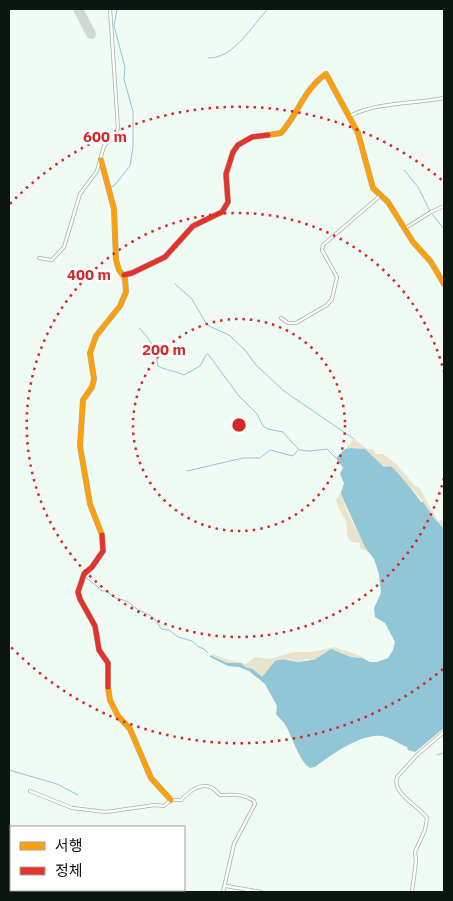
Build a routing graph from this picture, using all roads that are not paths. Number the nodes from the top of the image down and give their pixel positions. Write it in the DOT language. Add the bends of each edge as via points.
graph roads {
  1 [pos="110,9"];
  2 [pos="444,98"];
  3 [pos="350,116"];
  4 [pos="101,160"];
  5 [pos="381,195"];
  6 [pos="444,206"];
  7 [pos="404,229"];
  8 [pos="39,258"];
  9 [pos="124,275"];
  10 [pos="444,284"];
  11 [pos="281,318"];
  12 [pos="444,732"];
  13 [pos="30,792"];
  14 [pos="171,800"];
  15 [pos="226,886"];
  16 [pos="223,892"];
  17 [pos="261,892"];
  18 [pos="412,892"];
  1 -- 4 [label="street" via="118,128 104,146"];
  2 -- 3 [label="street" via="392,104"];
  3 -- 5 [label="street" via="358,133 371,184"];
  3 -- 9 [label="street" via="326,74 321,76 306,92 281,133 252,137 235,149 226,174 228,202 222,212 193,226 165,257"];
  4 -- 8 [label="street" via="94,177 80,194 64,247 52,260"];
  4 -- 9 [label="street" via="114,209 116,260"];
  5 -- 7 [label="street"];
  5 -- 11 [label="street" via="323,245 322,250 337,277 330,302 296,323 288,323"];
  6 -- 7 [label="street"];
  7 -- 10 [label="street"];
  9 -- 14 [label="street" via="123,302 96,336 91,349 94,379 83,400 81,452 90,504 102,532 103,551 84,574 78,592 95,626 99,650 108,663 110,700 130,729 151,778"];
  12 -- 18 [label="street" via="417,755 396,780 399,791 427,818 415,852"];
  13 -- 14 [label="street" via="72,808 106,812 164,806"];
  14 -- 15 [label="street" via="181,800 192,789 206,786 220,794 241,794 254,801 234,844"];
  15 -- 16 [label="street"];
  15 -- 17 [label="street"];
}
